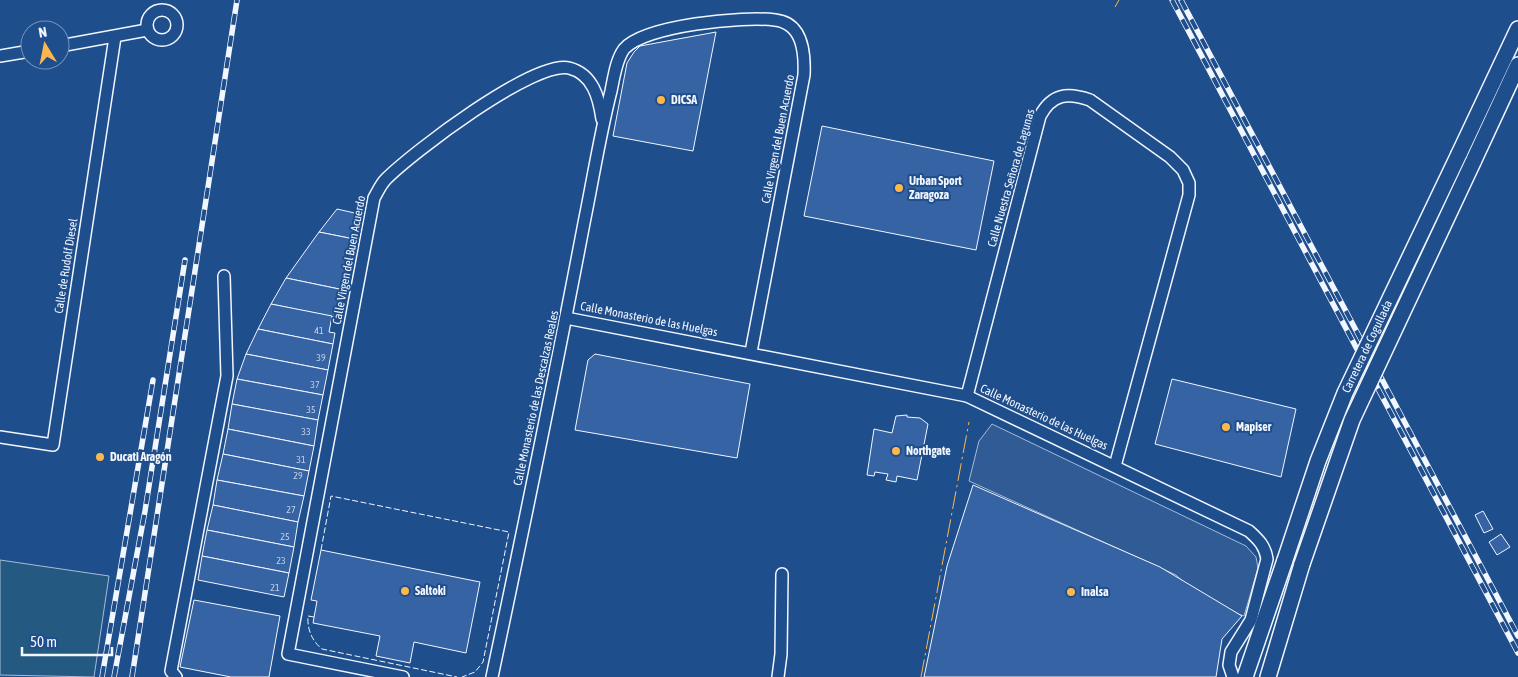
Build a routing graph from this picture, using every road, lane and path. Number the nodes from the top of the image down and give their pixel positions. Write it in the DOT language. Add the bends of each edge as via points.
graph roads {
  1 [pos="147,30"];
  2 [pos="1518,30"];
  3 [pos="115,37"];
  4 [pos="70,44"];
  5 [pos="20,53"];
  6 [pos="0,56"];
  7 [pos="1518,65"];
  8 [pos="603,125"];
  9 [pos="224,276"];
  10 [pos="566,318"];
  11 [pos="751,352"];
  12 [pos="967,396"];
  13 [pos="0,438"];
  14 [pos="1115,466"];
  15 [pos="782,574"];
  16 [pos="176,677"];
  17 [pos="403,677"];
  18 [pos="492,677"];
  19 [pos="778,677"];
  20 [pos="1233,677"];
  21 [pos="1245,677"];
  22 [pos="1268,677"];
  1 -- 3 [label="street"];
  2 -- 21 [label="street, Carretera de Cogullada, bridge" via="1345,393 1318,461"];
  3 -- 4 [label="street"];
  3 -- 13 [label="street, Calle de Rudolf Diesel" via="53,445"];
  5 -- 6 [label="street"];
  7 -- 22 [label="street, Carretera de Cogullada, bridge" via="1352,420 1302,564"];
  8 -- 10 [label="street, Calle Monasterio de las Descalzas Reales"];
  8 -- 11 [label="street, Calle Virgen del Buen Acuerdo" via="622,52 641,37 724,20 779,20 797,32 803,44 804,75"];
  8 -- 17 [label="street, Calle Virgen del Buen Acuerdo" via="597,94 585,76 568,68 551,69 520,82 437,137 386,179 374,198 288,654"];
  9 -- 16 [label="street" via="227,376 171,671"];
  10 -- 11 [label="street, Calle Monasterio de las Huelgas"];
  10 -- 18 [label="street, Calle Monasterio de las Descalzas Reales"];
  11 -- 12 [label="street, Calle Monasterio de las Huelgas"];
  12 -- 14 [label="street, Calle Monasterio de las Huelgas"];
  12 -- 14 [label="street, Calle Nuestra Señora de Lagunas" via="1040,116 1046,104 1055,98 1077,95 1090,100 1170,157 1183,170 1189,183 1189,195"];
  14 -- 20 [label="street, Calle Monasterio de las Huelgas" via="1249,531 1266,550 1266,569 1250,620 1229,659"];
  15 -- 19 [label="street"];
}
